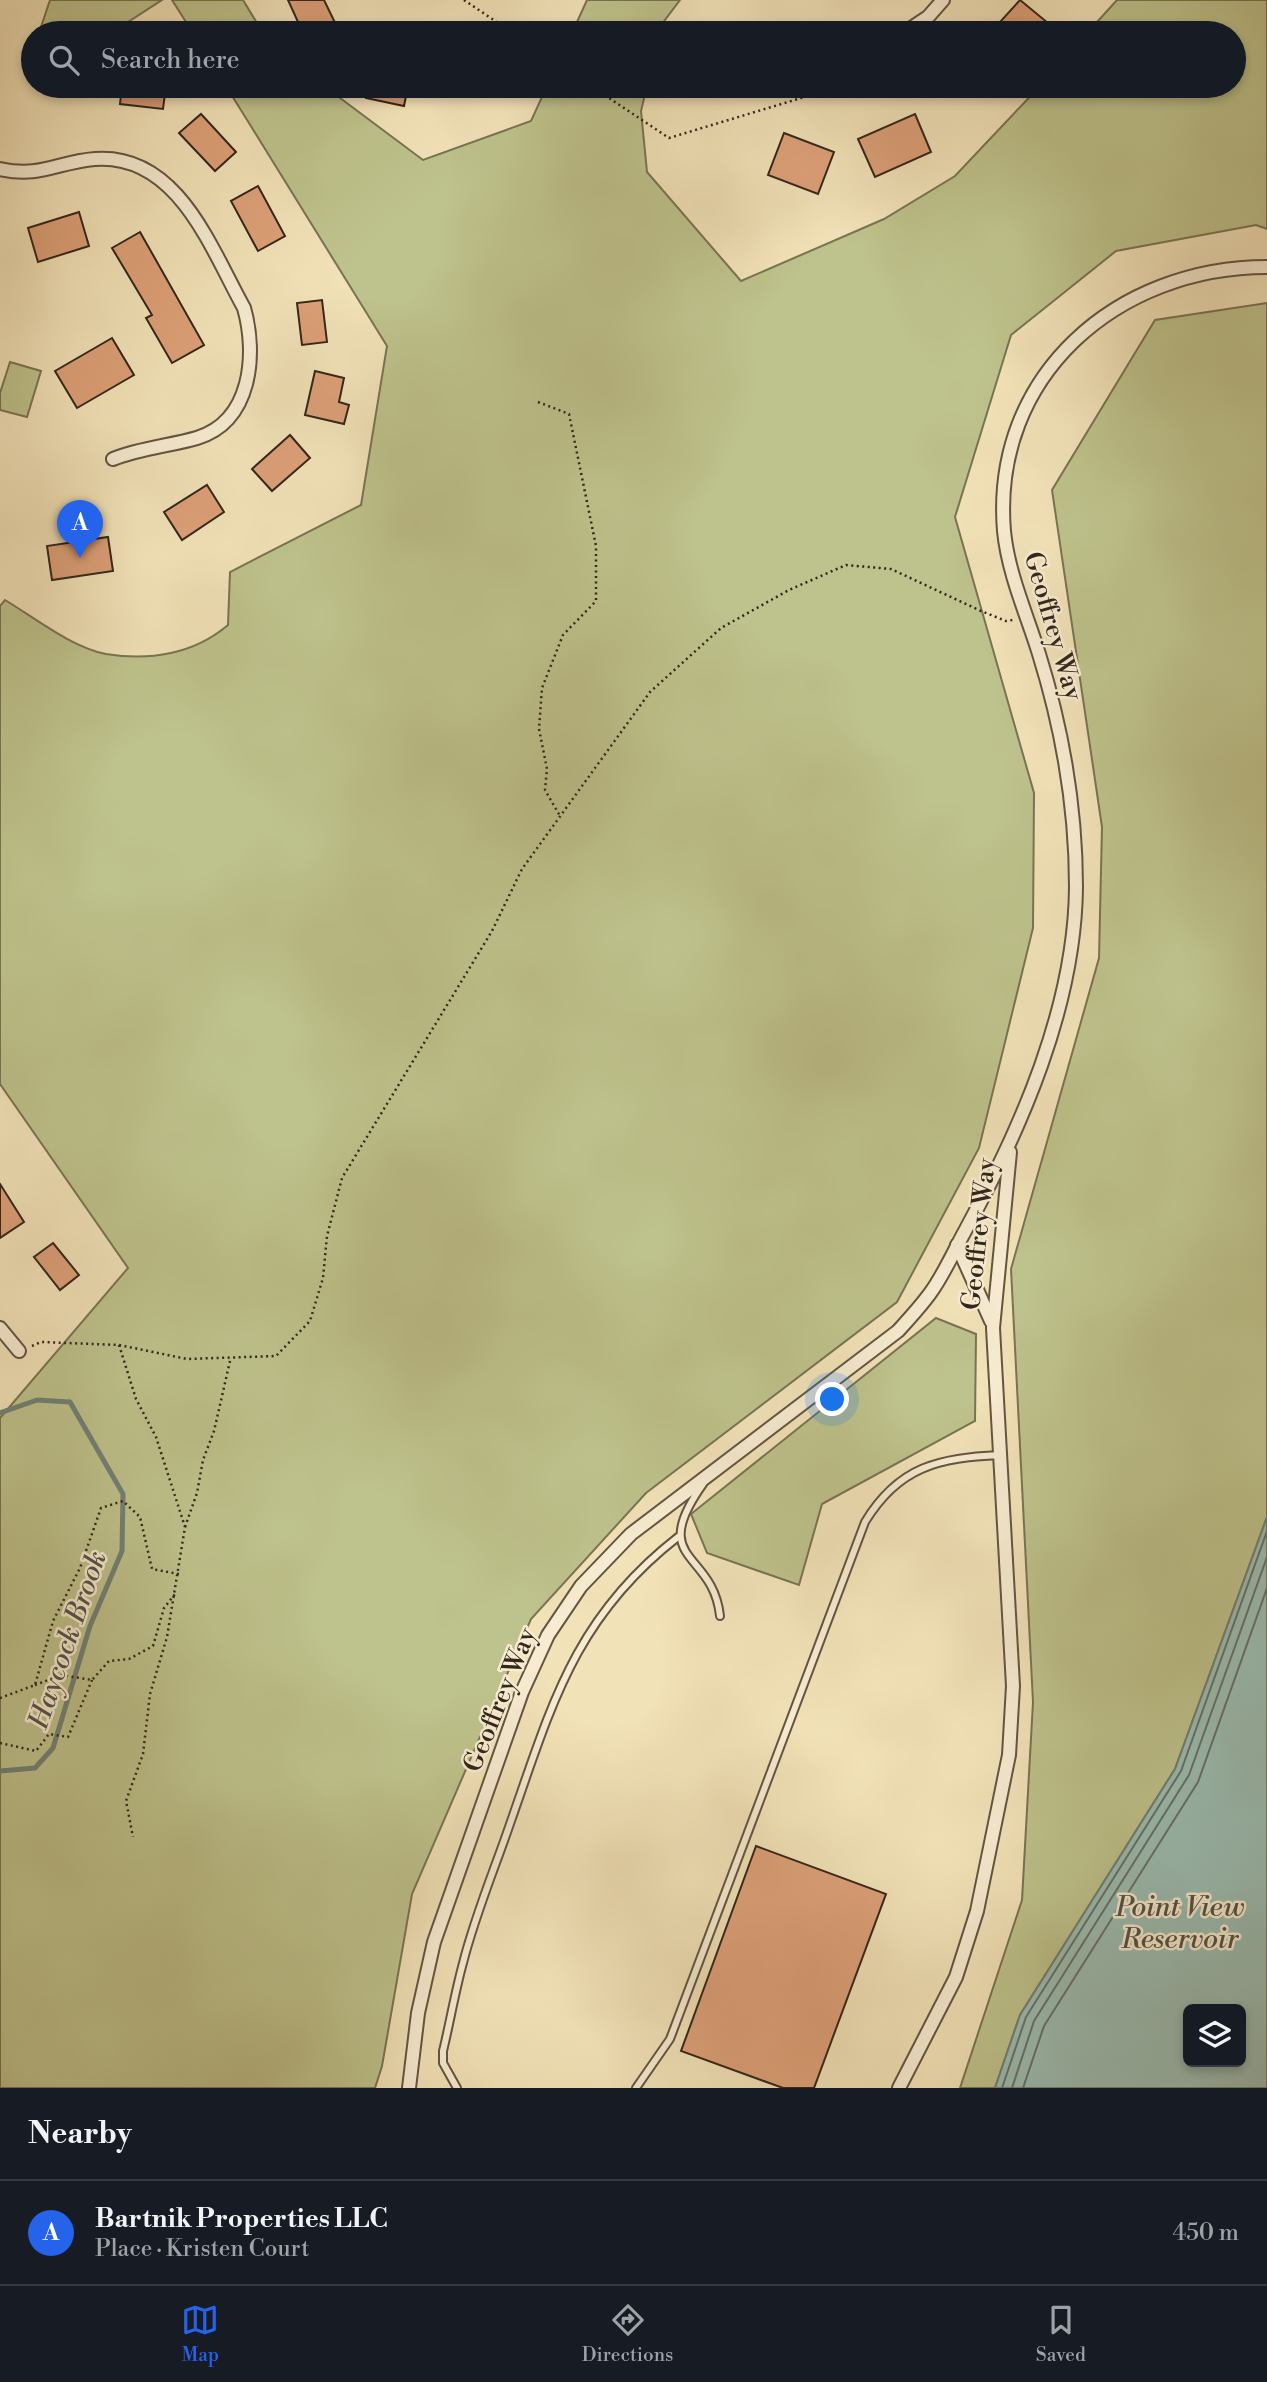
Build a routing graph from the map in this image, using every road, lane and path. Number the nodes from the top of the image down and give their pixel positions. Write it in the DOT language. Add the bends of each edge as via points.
graph roads {
  1 [pos="464,0"];
  2 [pos="943,0"];
  3 [pos="495,21"];
  4 [pos="922,21"];
  5 [pos="609,98"];
  6 [pos="801,98"];
  7 [pos="0,169"];
  8 [pos="1267,267"];
  9 [pos="538,402"];
  10 [pos="113,459"];
  11 [pos="1027,617"];
  12 [pos="560,816"];
  13 [pos="1011,1145"];
  14 [pos="957,1245"];
  15 [pos="0,1328"];
  16 [pos="993,1328"];
  17 [pos="119,1345"];
  18 [pos="19,1351"];
  19 [pos="230,1360"];
  20 [pos="1000,1455"];
  21 [pos="709,1477"];
  22 [pos="185,1527"];
  23 [pos="678,1537"];
  24 [pos="179,1574"];
  25 [pos="175,1594"];
  26 [pos="720,1616"];
  27 [pos="92,1680"];
  28 [pos="35,1685"];
  29 [pos="0,1698"];
  30 [pos="0,1742"];
  31 [pos="133,1837"];
  32 [pos="409,2088"];
  33 [pos="457,2088"];
  34 [pos="636,2088"];
  35 [pos="899,2088"];
  1 -- 3 [label="path"];
  2 -- 4 [label="street"];
  5 -- 6 [label="path" via="669,138"];
  7 -- 10 [label="street" via="37,173 104,159 144,169 185,202 244,309 250,369 241,398 225,421 197,438 140,448"];
  8 -- 11 [label="street, Geoffrey Way" via="1200,272 1156,287 1111,310 1052,364 1024,413 1005,470 1004,533"];
  9 -- 12 [label="path" via="569,414 596,546 596,601 563,635 542,688 539,729 547,769 545,790"];
  11 -- 12 [label="path" via="1006,621 891,569 846,565 721,628 650,692"];
  11 -- 13 [label="street, Geoffrey Way" via="1061,742 1076,889 1072,940 1055,1015"];
  12 -- 19 [label="path" via="522,869 492,931 342,1178 310,1321 276,1356"];
  13 -- 14 [label="street, Geoffrey Way"];
  13 -- 16 [label="street, Geoffrey Way"];
  14 -- 16 [label="street, Geoffrey Way"];
  14 -- 21 [label="street, Geoffrey Way" via="932,1291 898,1331"];
  15 -- 18 [label="street"];
  16 -- 20 [label="street, Geoffrey Way"];
  17 -- 18 [label="path" via="41,1342"];
  17 -- 19 [label="path" via="187,1359"];
  17 -- 22 [label="path"];
  19 -- 22 [label="path"];
  20 -- 34 [label="lane" via="960,1457 921,1468 888,1491 865,1522 670,2039"];
  20 -- 35 [label="street, Geoffrey Way" via="1013,1686 1009,1755 977,1911 956,1977"];
  21 -- 23 [label="lane" via="686,1508"];
  21 -- 32 [label="street, Geoffrey Way" via="631,1534 581,1586 548,1635 522,1692 434,1942 418,2013"];
  22 -- 24 [label="path"];
  23 -- 26 [label="lane" via="718,1596"];
  23 -- 33 [label="lane" via="646,1561 608,1605 562,1678 470,1938 443,2051 443,2063"];
  24 -- 25 [label="path"];
  24 -- 28 [label="path" via="152,1569 139,1517 123,1501 101,1508 80,1568 53,1621"];
  25 -- 27 [label="path" via="164,1608 153,1646 129,1659 109,1661"];
  25 -- 31 [label="path" via="150,1694 143,1754 126,1801"];
  27 -- 28 [label="path" via="61,1675"];
  27 -- 30 [label="path" via="68,1737 49,1734 36,1751"];
  28 -- 29 [label="path"];
}
